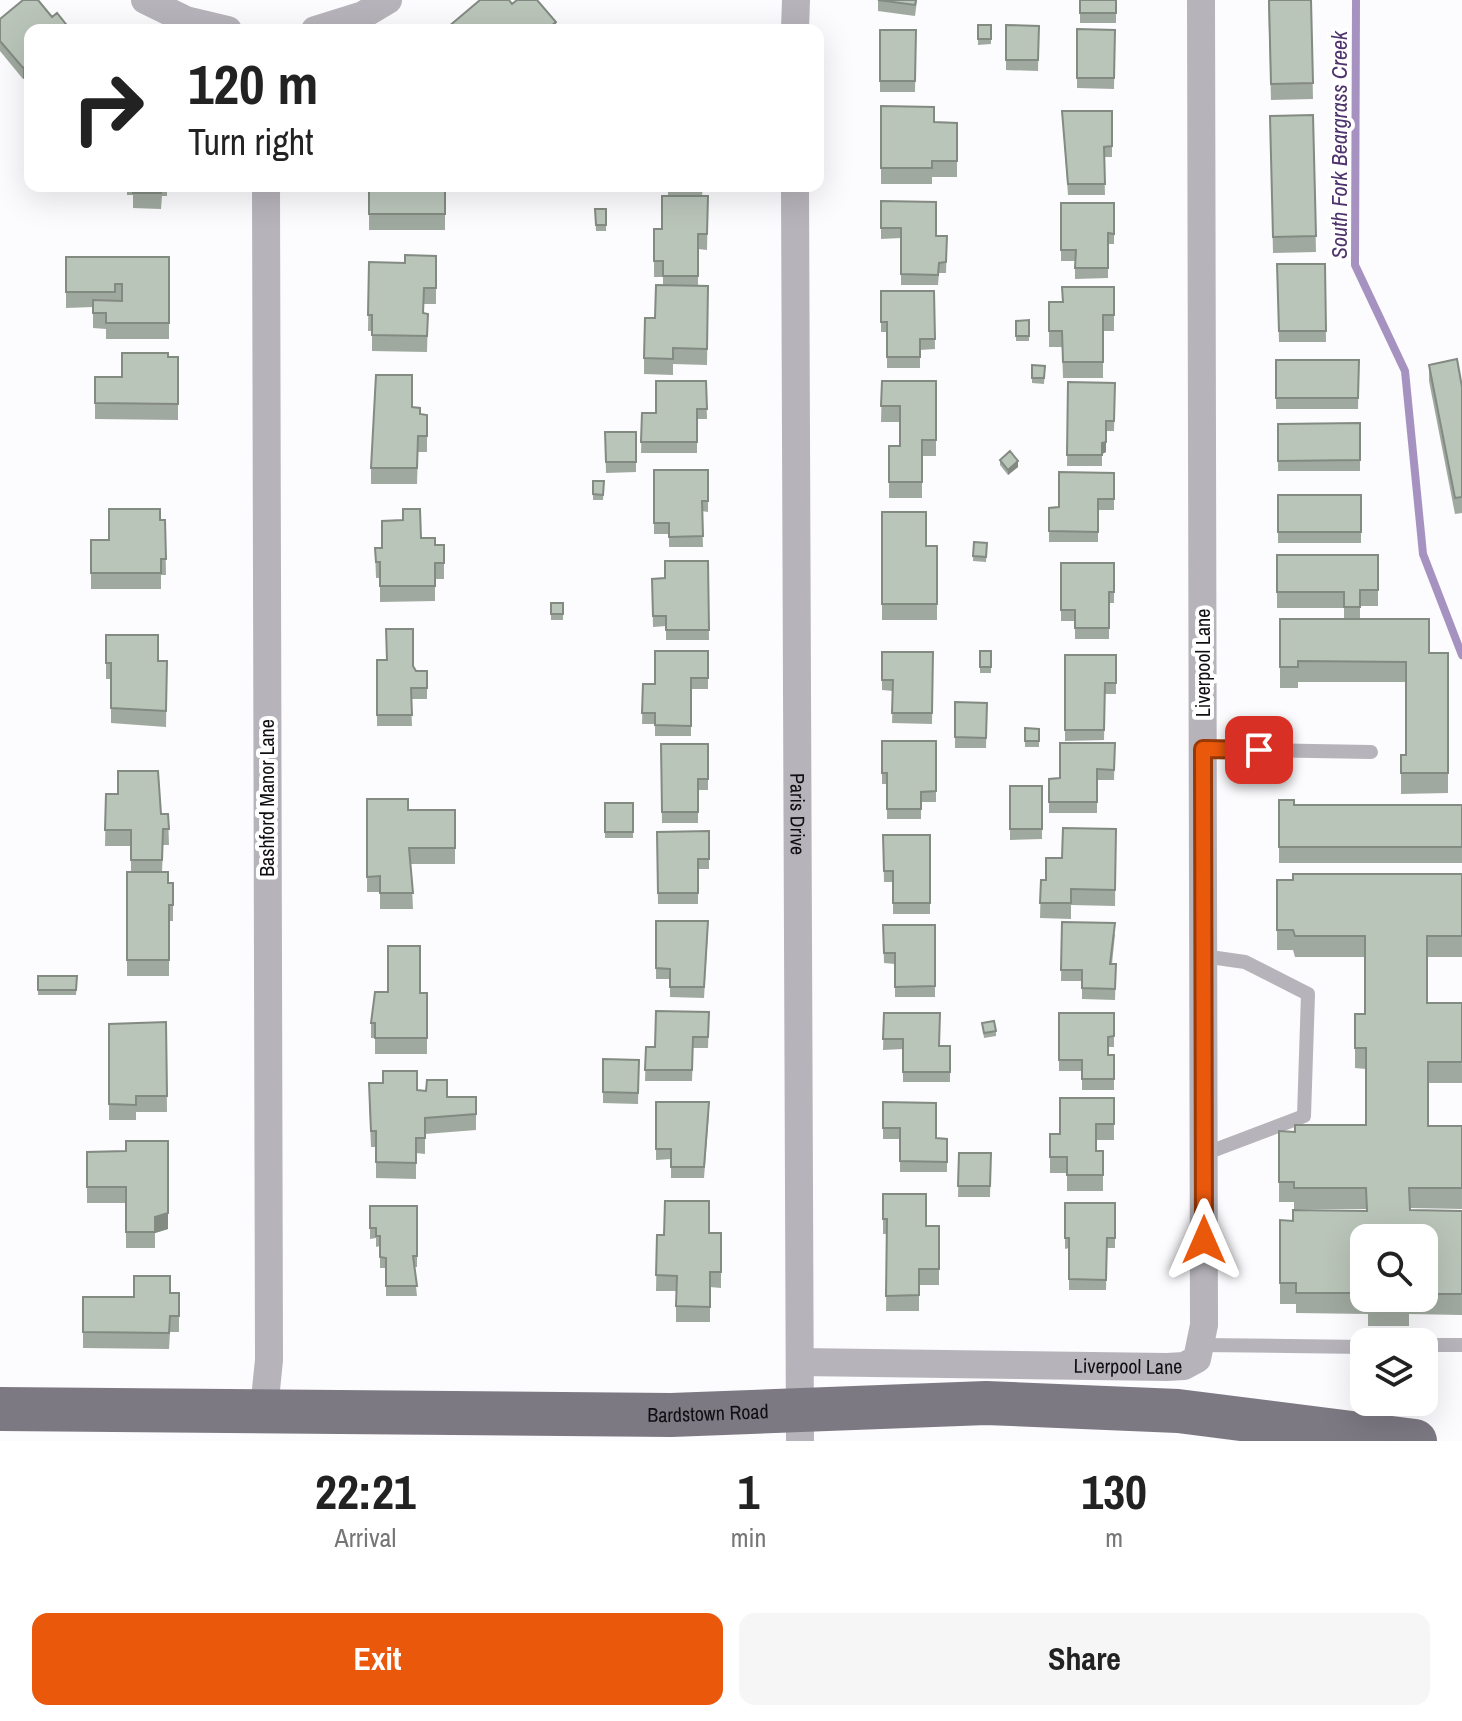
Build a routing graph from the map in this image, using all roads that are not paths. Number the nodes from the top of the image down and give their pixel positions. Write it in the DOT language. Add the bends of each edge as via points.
graph roads {
  1 [pos="145,0"];
  2 [pos="388,0"];
  3 [pos="796,0"];
  4 [pos="1201,0"];
  5 [pos="203,24"];
  6 [pos="334,24"];
  7 [pos="795,24"];
  8 [pos="266,192"];
  9 [pos="795,192"];
  10 [pos="1203,749"];
  11 [pos="1371,752"];
  12 [pos="1203,956"];
  13 [pos="1204,1154"];
  14 [pos="1201,1345"];
  15 [pos="1438,1345"];
  16 [pos="1462,1345"];
  17 [pos="1350,1347"];
  18 [pos="800,1362"];
  19 [pos="1058,1406"];
  20 [pos="0,1409"];
  21 [pos="264,1409"];
  22 [pos="799,1424"];
  23 [pos="1356,1438"];
  24 [pos="1116,1441"];
  25 [pos="1415,1441"];
  1 -- 5 [label="street"];
  2 -- 6 [label="street"];
  3 -- 7 [label="street"];
  4 -- 10 [label="street, Liverpool Lane"];
  8 -- 21 [label="street, Bashford Manor Lane" via="269,1360"];
  9 -- 18 [label="street, Paris Drive"];
  10 -- 11 [label="lane"];
  10 -- 12 [label="street, Liverpool Lane"];
  12 -- 13 [label="street, Liverpool Lane"];
  12 -- 13 [label="lane" via="1245,962 1308,994 1304,1116"];
  13 -- 14 [label="street, Liverpool Lane"];
  14 -- 17 [label="lane"];
  14 -- 18 [label="street, Liverpool Lane" via="1197,1359 1167,1367"];
  15 -- 16 [label="lane"];
  18 -- 22 [label="street, Paris Drive"];
  19 -- 22 [label="main road, Bardstown Road" via="986,1403"];
  19 -- 23 [label="main road, Bardstown Road" via="1178,1411"];
  19 -- 24 [label="main road"];
  20 -- 21 [label="main road, Bardstown Road"];
  21 -- 22 [label="main road, Bardstown Road" via="671,1415"];
  23 -- 25 [label="main road, Bardstown Road"];
}
